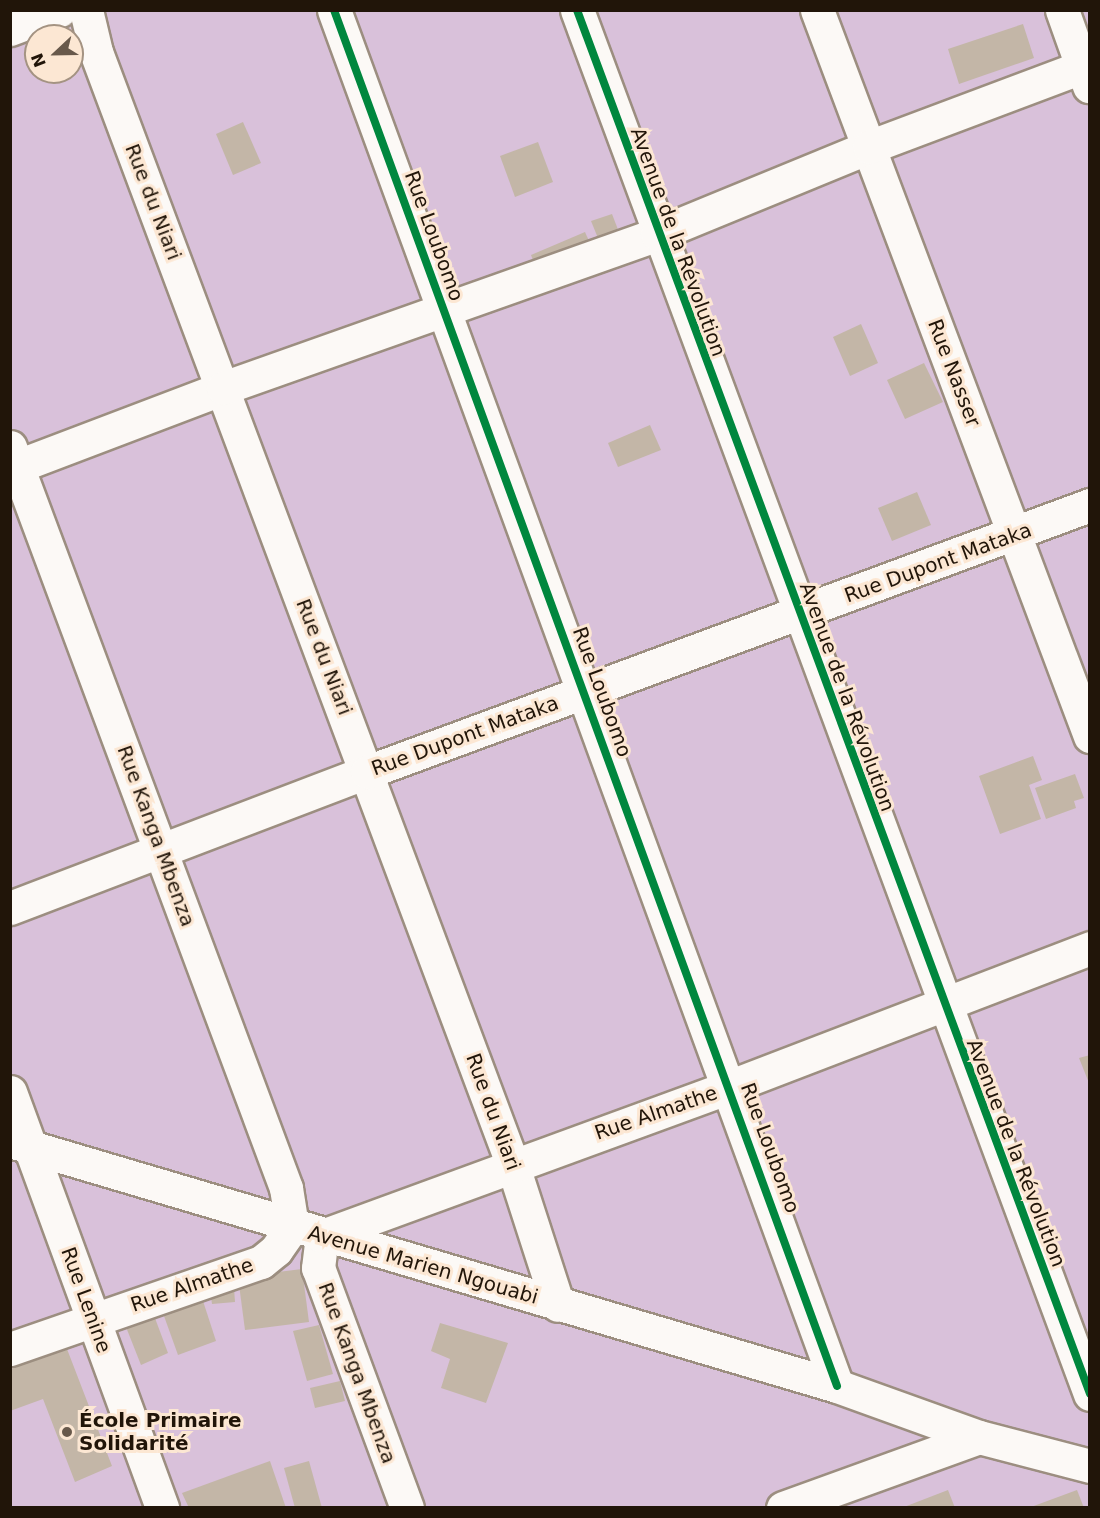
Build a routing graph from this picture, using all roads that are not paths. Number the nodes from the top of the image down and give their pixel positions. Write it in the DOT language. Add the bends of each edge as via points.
graph roads {
  1 [pos="60,10"];
  2 [pos="86,10"];
  3 [pos="334,10"];
  4 [pos="577,10"];
  5 [pos="817,10"];
  6 [pos="1062,10"];
  7 [pos="10,29"];
  8 [pos="1087,73"];
  9 [pos="870,147"];
  10 [pos="657,234"];
  11 [pos="444,312"];
  12 [pos="223,388"];
  13 [pos="13,461"];
  14 [pos="1089,505"];
  15 [pos="1015,535"];
  16 [pos="799,615"];
  17 [pos="584,693"];
  18 [pos="1089,736"];
  19 [pos="367,772"];
  20 [pos="162,852"];
  21 [pos="10,908"];
  22 [pos="1089,948"];
  23 [pos="943,1005"];
  24 [pos="730,1086"];
  25 [pos="10,1092"];
  26 [pos="20,1144"];
  27 [pos="512,1163"];
  28 [pos="307,1232"];
  29 [pos="558,1305"];
  30 [pos="94,1320"];
  31 [pos="10,1349"];
  32 [pos="837,1386"];
  33 [pos="1089,1392"];
  34 [pos="979,1437"];
  35 [pos="1089,1466"];
  36 [pos="162,1508"];
  37 [pos="407,1508"];
  38 [pos="783,1508"];
  1 -- 7 [label="street"];
  2 -- 12 [label="street, Rue du Niari" via="96,52"];
  3 -- 11 [label="street, Rue Loubomo"];
  4 -- 10 [label="street, Avenue de la Révolution"];
  5 -- 9 [label="street, Rue Nasser"];
  6 -- 8 [label="street"];
  8 -- 9 [label="street"];
  9 -- 10 [label="street"];
  9 -- 15 [label="street, Rue Nasser"];
  10 -- 11 [label="street"];
  10 -- 16 [label="street, Avenue de la Révolution"];
  11 -- 12 [label="street"];
  11 -- 17 [label="street, Rue Loubomo"];
  12 -- 13 [label="street"];
  12 -- 19 [label="street, Rue du Niari"];
  13 -- 20 [label="street, Rue Kanga Mbenza"];
  14 -- 15 [label="street, Rue Dupont Mataka"];
  15 -- 16 [label="street, Rue Dupont Mataka"];
  15 -- 18 [label="street, Rue Nasser"];
  16 -- 17 [label="street, Rue Dupont Mataka"];
  16 -- 23 [label="street, Avenue de la Révolution"];
  17 -- 19 [label="street, Rue Dupont Mataka"];
  17 -- 24 [label="street, Rue Loubomo"];
  19 -- 20 [label="street, Rue Dupont Mataka"];
  19 -- 27 [label="street, Rue du Niari"];
  20 -- 21 [label="street, Rue Dupont Mataka"];
  20 -- 28 [label="street, Rue Kanga Mbenza" via="286,1188"];
  22 -- 23 [label="street, Rue Almathe"];
  23 -- 24 [label="street, Rue Almathe"];
  23 -- 33 [label="street, Avenue de la Révolution"];
  24 -- 27 [label="street, Rue Almathe"];
  24 -- 32 [label="street, Rue Loubomo"];
  25 -- 26 [label="street, Rue Lenine"];
  26 -- 28 [label="street, Avenue Marien Ngouabi"];
  26 -- 30 [label="street, Rue Lenine"];
  27 -- 28 [label="street, Rue Almathe"];
  27 -- 29 [label="street, Rue du Niari"];
  28 -- 29 [label="street, Avenue Marien Ngouabi"];
  28 -- 30 [label="street, Rue Almathe" via="261,1262"];
  28 -- 37 [label="street, Rue Kanga Mbenza"];
  29 -- 32 [label="street, Avenue Marien Ngouabi"];
  30 -- 31 [label="street, Rue Almathe"];
  30 -- 36 [label="street, Rue Lenine"];
  32 -- 34 [label="street, Avenue Marien Ngouabi"];
  34 -- 35 [label="street, Avenue Marien Ngouabi"];
  34 -- 38 [label="street"];
}
